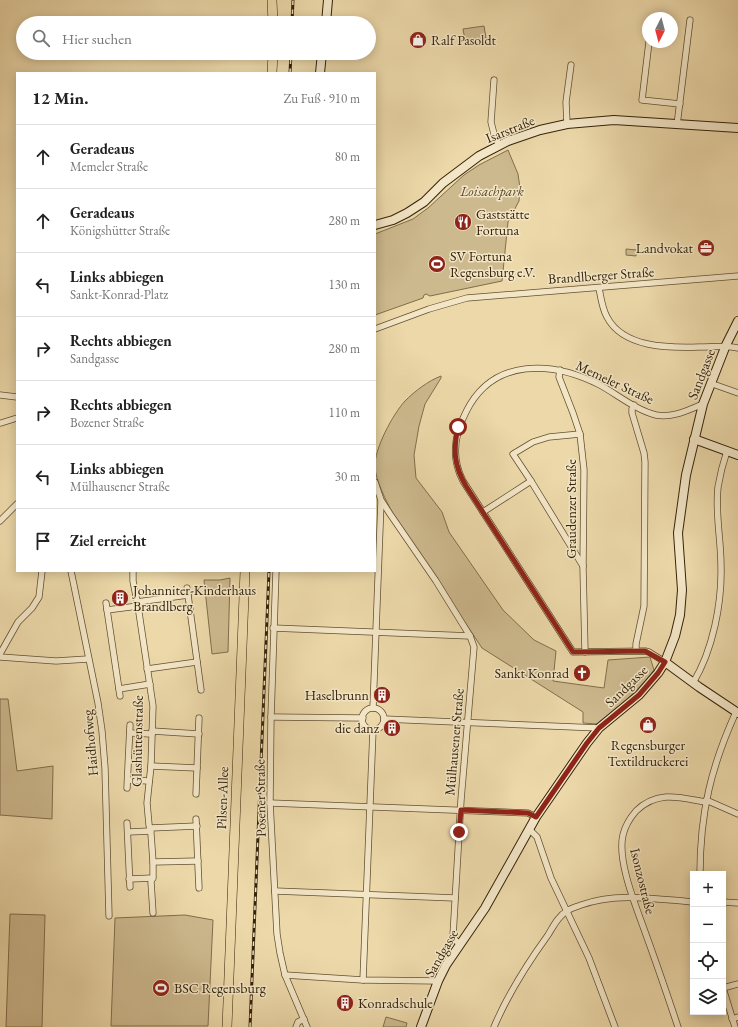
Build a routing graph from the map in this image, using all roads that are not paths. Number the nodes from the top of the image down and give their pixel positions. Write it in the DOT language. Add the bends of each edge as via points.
graph roads {
  1 [pos="272,0"];
  2 [pos="328,0"];
  3 [pos="273,16"];
  4 [pos="327,16"];
  5 [pos="690,20"];
  6 [pos="648,48"];
  7 [pos="273,60"];
  8 [pos="321,60"];
  9 [pos="571,64"];
  10 [pos="272,72"];
  11 [pos="320,72"];
  12 [pos="494,80"];
  13 [pos="680,104"];
  14 [pos="567,124"];
  15 [pos="677,125"];
  16 [pos="738,128"];
  17 [pos="499,145"];
  18 [pos="376,225"];
  19 [pos="738,276"];
  20 [pos="599,288"];
  21 [pos="738,322"];
  22 [pos="376,329"];
  23 [pos="726,345"];
  24 [pos="738,348"];
  25 [pos="560,370"];
  26 [pos="710,383"];
  27 [pos="738,393"];
  28 [pos="0,395"];
  29 [pos="16,397"];
  30 [pos="703,404"];
  31 [pos="634,405"];
  32 [pos="16,418"];
  33 [pos="1,423"];
  34 [pos="580,434"];
  35 [pos="694,439"];
  36 [pos="727,451"];
  37 [pos="738,455"];
  38 [pos="531,481"];
  39 [pos="376,485"];
  40 [pos="381,500"];
  41 [pos="16,505"];
  42 [pos="484,512"];
  43 [pos="0,521"];
  44 [pos="377,544"];
  45 [pos="583,567"];
  46 [pos="42,572"];
  47 [pos="71,572"];
  48 [pos="133,572"];
  49 [pos="245,572"];
  50 [pos="276,572"];
  51 [pos="187,588"];
  52 [pos="188,595"];
  53 [pos="106,603"];
  54 [pos="137,604"];
  55 [pos="107,610"];
  56 [pos="273,628"];
  57 [pos="377,632"];
  58 [pos="470,636"];
  59 [pos="636,650"];
  60 [pos="585,652"];
  61 [pos="0,655"];
  62 [pos="88,659"];
  63 [pos="197,662"];
  64 [pos="665,662"];
  65 [pos="147,669"];
  66 [pos="693,683"];
  67 [pos="150,684"];
  68 [pos="119,688"];
  69 [pos="201,690"];
  70 [pos="120,696"];
  71 [pos="373,708"];
  72 [pos="737,712"];
  73 [pos="271,717"];
  74 [pos="199,718"];
  75 [pos="363,718"];
  76 [pos="384,719"];
  77 [pos="467,723"];
  78 [pos="130,725"];
  79 [pos="599,728"];
  80 [pos="373,730"];
  81 [pos="130,733"];
  82 [pos="152,733"];
  83 [pos="199,734"];
  84 [pos="151,766"];
  85 [pos="197,768"];
  86 [pos="128,780"];
  87 [pos="149,782"];
  88 [pos="127,788"];
  89 [pos="196,794"];
  90 [pos="705,801"];
  91 [pos="270,803"];
  92 [pos="369,807"];
  93 [pos="461,810"];
  94 [pos="738,814"];
  95 [pos="536,817"];
  96 [pos="196,819"];
  97 [pos="127,823"];
  98 [pos="196,826"];
  99 [pos="529,828"];
  100 [pos="150,830"];
  101 [pos="128,832"];
  102 [pos="198,860"];
  103 [pos="153,862"];
  104 [pos="700,871"];
  105 [pos="153,878"];
  106 [pos="129,879"];
  107 [pos="130,887"];
  108 [pos="199,888"];
  109 [pos="275,891"];
  110 [pos="367,894"];
  111 [pos="633,897"];
  112 [pos="455,898"];
  113 [pos="690,902"];
  114 [pos="726,902"];
  115 [pos="738,903"];
  116 [pos="567,911"];
  117 [pos="153,913"];
  118 [pos="109,916"];
  119 [pos="460,944"];
  120 [pos="285,975"];
  121 [pos="363,980"];
  122 [pos="438,981"];
  123 [pos="738,984"];
  124 [pos="726,987"];
  125 [pos="726,996"];
  126 [pos="735,1018"];
  127 [pos="304,1019"];
  128 [pos="227,1027"];
  129 [pos="296,1027"];
  130 [pos="307,1027"];
  131 [pos="421,1027"];
  132 [pos="494,1027"];
  133 [pos="615,1027"];
  134 [pos="678,1027"];
  135 [pos="735,1027"];
  1 -- 3 [label="main road"];
  2 -- 4 [label="street"];
  5 -- 13 [label="street"];
  6 -- 13 [label="street" via="642,100"];
  7 -- 10 [label="main road"];
  8 -- 11 [label="street"];
  9 -- 14 [label="street" via="566,102"];
  12 -- 17 [label="street" via="491,122"];
  13 -- 15 [label="street"];
  14 -- 15 [label="street, Isarstraße" via="614,120"];
  14 -- 17 [label="street, Isarstraße" via="540,130"];
  15 -- 16 [label="street, Isarstraße"];
  17 -- 18 [label="street, Isarstraße" via="462,168 424,202 407,213"];
  19 -- 20 [label="street, Brandlberger Straße"];
  20 -- 22 [label="street, Brandlberger Straße" via="467,298 422,311"];
  20 -- 23 [label="street" via="604,310 611,323 637,341 672,346"];
  21 -- 23 [label="street, Sandgasse"];
  23 -- 24 [label="street"];
  23 -- 26 [label="street, Sandgasse"];
  25 -- 31 [label="street, Memeler Straße" via="588,379"];
  25 -- 34 [label="street, Graudenzer Straße" via="559,377"];
  25 -- 42 [label="street, Memeler Straße" via="518,370 495,378 475,397 463,417 455,444 458,471"];
  26 -- 27 [label="street"];
  26 -- 30 [label="street, Sandgasse"];
  28 -- 29 [label="street"];
  30 -- 31 [label="street, Memeler Straße" via="681,413 664,416 650,413"];
  30 -- 35 [label="street, Sandgasse"];
  31 -- 59 [label="street" via="632,413 645,462 644,606"];
  32 -- 33 [label="street"];
  34 -- 38 [label="street" via="549,437 533,442 512,454"];
  34 -- 45 [label="street, Graudenzer Straße" via="584,470"];
  35 -- 36 [label="street"];
  35 -- 64 [label="street, Sandgasse" via="682,496 678,533 682,590 680,615"];
  36 -- 37 [label="street"];
  36 -- 66 [label="street" via="718,487 720,594 714,628"];
  38 -- 42 [label="street"];
  38 -- 45 [label="street"];
  39 -- 40 [label="street"];
  40 -- 44 [label="street"];
  40 -- 58 [label="street"];
  41 -- 43 [label="street"];
  42 -- 60 [label="street, Memeler Straße" via="573,652"];
  44 -- 57 [label="street"];
  45 -- 60 [label="street, Graudenzer Straße"];
  46 -- 61 [label="street" via="39,597 18,622"];
  47 -- 62 [label="street, Haidhofweg"];
  48 -- 54 [label="street, Glashüttenstraße"];
  49 -- 128 [label="main road, Pilsen-Allee"];
  50 -- 56 [label="street, Posener Straße"];
  51 -- 52 [label="street"];
  52 -- 54 [label="street"];
  52 -- 63 [label="street"];
  53 -- 55 [label="street"];
  54 -- 55 [label="street"];
  54 -- 65 [label="street, Glashüttenstraße"];
  55 -- 68 [label="street"];
  56 -- 57 [label="street"];
  56 -- 73 [label="street, Posener Straße"];
  57 -- 58 [label="street"];
  57 -- 71 [label="street"];
  58 -- 77 [label="street, Mülhausener Straße" via="474,652"];
  59 -- 60 [label="street"];
  59 -- 64 [label="street" via="649,652"];
  61 -- 62 [label="street" via="56,661"];
  62 -- 118 [label="street, Haidhofweg" via="98,703 105,768"];
  63 -- 65 [label="street"];
  63 -- 69 [label="street"];
  64 -- 66 [label="street"];
  64 -- 79 [label="street, Sandgasse" via="639,695"];
  65 -- 67 [label="street, Glashüttenstraße"];
  66 -- 72 [label="street"];
  67 -- 68 [label="street"];
  67 -- 82 [label="street, Glashüttenstraße" via="153,706"];
  68 -- 70 [label="street"];
  71 -- 75 [label="street" via="367,710"];
  71 -- 76 [label="street" via="382,713"];
  72 -- 90 [label="street" via="718,753"];
  73 -- 75 [label="street"];
  73 -- 91 [label="street, Posener Straße"];
  74 -- 83 [label="street"];
  75 -- 80 [label="street" via="364,724"];
  76 -- 77 [label="street"];
  76 -- 80 [label="street" via="382,725"];
  77 -- 79 [label="street"];
  77 -- 93 [label="street, Mülhausener Straße"];
  78 -- 81 [label="street"];
  79 -- 95 [label="street, Sandgasse"];
  80 -- 92 [label="street"];
  81 -- 82 [label="street"];
  81 -- 86 [label="street"];
  82 -- 83 [label="street"];
  82 -- 84 [label="street, Glashüttenstraße"];
  83 -- 85 [label="street"];
  84 -- 85 [label="street"];
  84 -- 87 [label="street, Glashüttenstraße"];
  85 -- 89 [label="street"];
  86 -- 87 [label="street"];
  86 -- 88 [label="street"];
  87 -- 100 [label="street, Glashüttenstraße" via="147,803"];
  90 -- 94 [label="street, Isonzostraße"];
  90 -- 104 [label="street"];
  90 -- 111 [label="street, Isonzostraße" via="674,797 658,798 646,803 633,814 623,835 622,851"];
  91 -- 92 [label="street"];
  91 -- 109 [label="street, Posener Straße"];
  92 -- 93 [label="street"];
  92 -- 110 [label="street"];
  93 -- 95 [label="street" via="528,813"];
  93 -- 112 [label="street, Mülhausener Straße"];
  95 -- 99 [label="street, Sandgasse"];
  96 -- 98 [label="street"];
  97 -- 101 [label="street"];
  98 -- 100 [label="street"];
  98 -- 102 [label="street"];
  99 -- 116 [label="street" via="537,837 551,878"];
  99 -- 119 [label="street, Sandgasse" via="489,902"];
  100 -- 101 [label="street"];
  100 -- 103 [label="street, Glashüttenstraße"];
  101 -- 106 [label="street"];
  102 -- 103 [label="street"];
  102 -- 108 [label="street"];
  103 -- 105 [label="street, Glashüttenstraße"];
  105 -- 106 [label="street"];
  105 -- 117 [label="street, Glashüttenstraße"];
  106 -- 107 [label="street"];
  109 -- 110 [label="street"];
  109 -- 120 [label="street, Posener Straße" via="278,940"];
  110 -- 112 [label="street"];
  110 -- 121 [label="street"];
  111 -- 113 [label="street"];
  111 -- 116 [label="street" via="596,900"];
  111 -- 134 [label="street, Isonzostraße"];
  112 -- 119 [label="street, Mülhausener Straße" via="453,936"];
  114 -- 115 [label="street"];
  116 -- 132 [label="street" via="532,957"];
  116 -- 133 [label="street" via="597,976"];
  119 -- 122 [label="street, Sandgasse"];
  120 -- 121 [label="street"];
  120 -- 127 [label="street, Posener Straße"];
  121 -- 122 [label="street"];
  122 -- 131 [label="street, Sandgasse"];
  123 -- 124 [label="street"];
  125 -- 126 [label="street"];
  126 -- 135 [label="street"];
  127 -- 129 [label="street" via="298,1022"];
  127 -- 130 [label="street, Posener Straße"];
}
